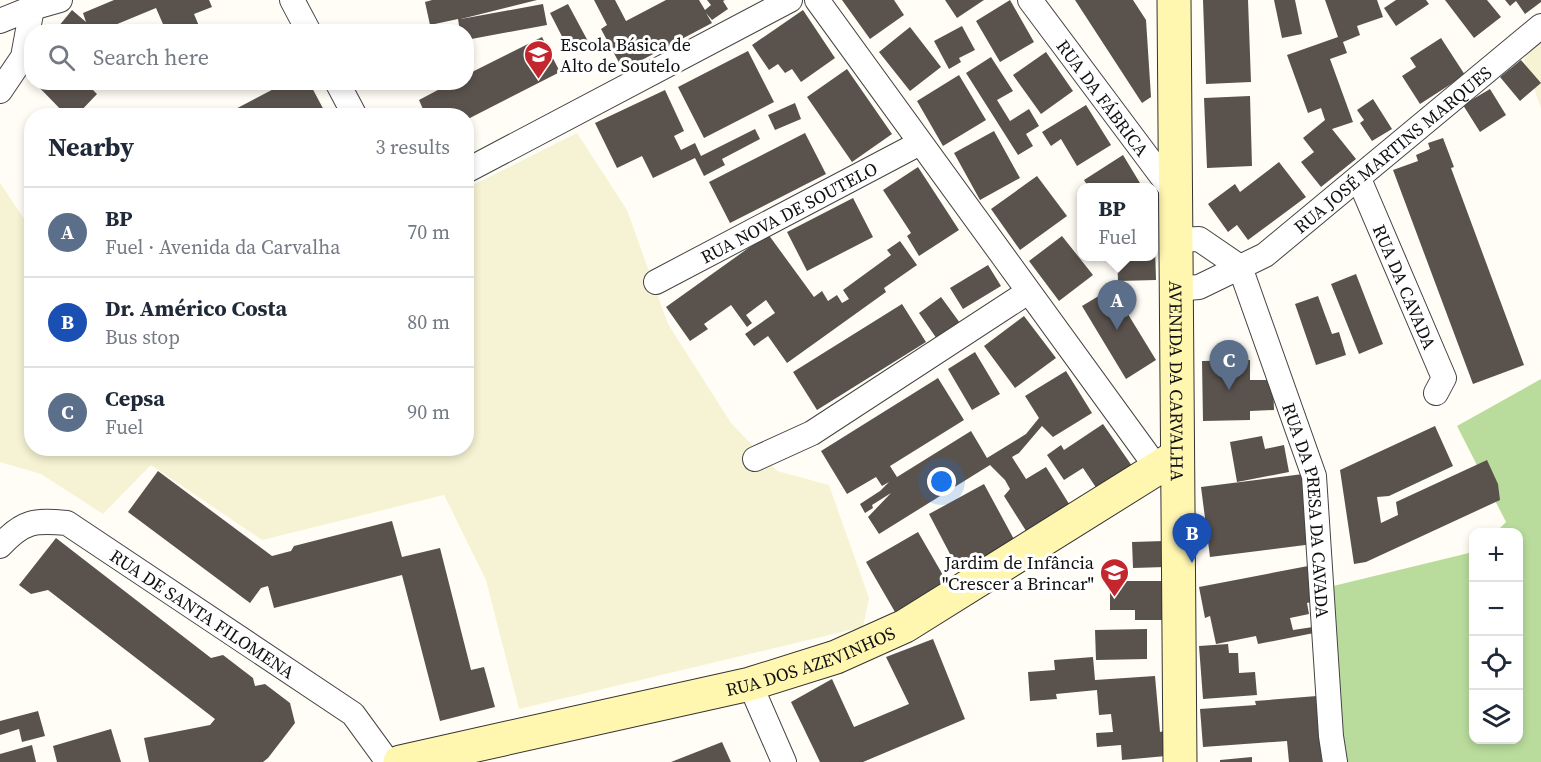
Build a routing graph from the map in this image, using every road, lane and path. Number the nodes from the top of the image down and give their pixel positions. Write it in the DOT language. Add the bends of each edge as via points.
graph roads {
  1 [pos="60,0"];
  2 [pos="292,0"];
  3 [pos="790,0"];
  4 [pos="817,0"];
  5 [pos="1030,0"];
  6 [pos="1174,0"];
  7 [pos="32,8"];
  8 [pos="0,21"];
  9 [pos="29,24"];
  10 [pos="305,24"];
  11 [pos="1541,26"];
  12 [pos="24,52"];
  13 [pos="341,90"];
  14 [pos="0,91"];
  15 [pos="351,108"];
  16 [pos="920,143"];
  17 [pos="474,167"];
  18 [pos="1359,178"];
  19 [pos="1175,194"];
  20 [pos="1176,240"];
  21 [pos="1240,267"];
  22 [pos="656,282"];
  23 [pos="1176,289"];
  24 [pos="1028,292"];
  25 [pos="1436,393"];
  26 [pos="755,459"];
  27 [pos="1167,462"];
  28 [pos="0,546"];
  29 [pos="750,684"];
  30 [pos="388,762"];
  31 [pos="400,762"];
  32 [pos="784,762"];
  33 [pos="1180,762"];
  34 [pos="1335,762"];
  1 -- 7 [label="street"];
  2 -- 10 [label="street"];
  3 -- 17 [label="street"];
  4 -- 16 [label="street"];
  5 -- 19 [label="street, RUA DA FÁBRICA"];
  6 -- 19 [label="street, AVENIDA DA CARVALHA"];
  7 -- 8 [label="street"];
  7 -- 9 [label="street"];
  11 -- 18 [label="street, RUA JOSÉ MARTINS MARQUES"];
  12 -- 14 [label="street"];
  13 -- 15 [label="street"];
  16 -- 22 [label="street, RUA NOVA DE SOUTELO"];
  16 -- 24 [label="street"];
  18 -- 21 [label="street, RUA JOSÉ MARTINS MARQUES" via="1265,255"];
  18 -- 25 [label="street, RUA DA CAVADA" via="1444,378"];
  19 -- 20 [label="street, AVENIDA DA CARVALHA"];
  20 -- 21 [label="street" via="1199,239"];
  20 -- 23 [label="street, AVENIDA DA CARVALHA"];
  21 -- 23 [label="street" via="1199,287"];
  21 -- 34 [label="street, RUA DA PRESA DA CAVADA" via="1314,476"];
  23 -- 27 [label="street, AVENIDA DA CARVALHA"];
  24 -- 26 [label="street" via="812,433"];
  24 -- 27 [label="street"];
  27 -- 29 [label="street, RUA DOS AZEVINHOS" via="905,626 836,657"];
  27 -- 33 [label="street, AVENIDA DA CARVALHA"];
  28 -- 30 [label="street, RUA DE SANTA FILOMENA" via="14,531 38,520 67,522 353,714"];
  29 -- 31 [label="street, RUA DOS AZEVINHOS"];
  29 -- 32 [label="street"];
}
